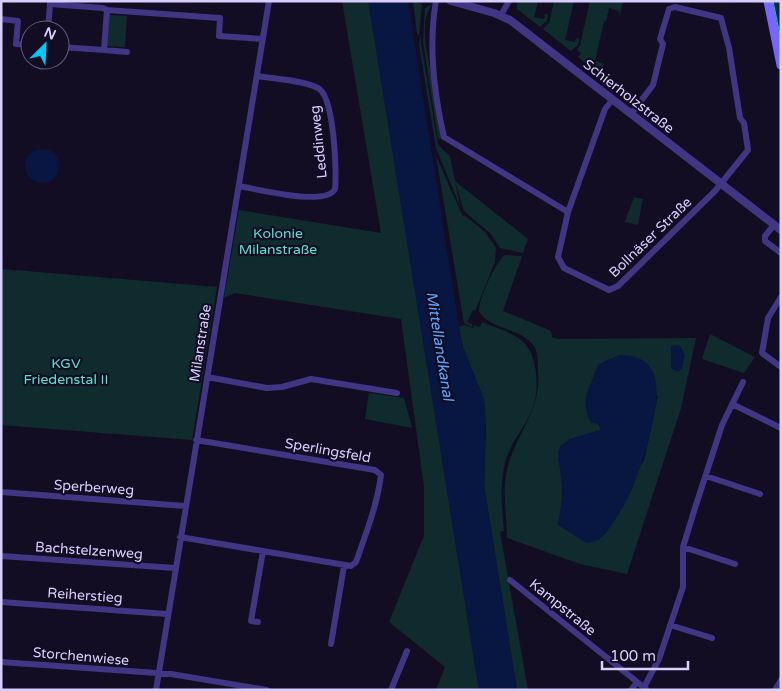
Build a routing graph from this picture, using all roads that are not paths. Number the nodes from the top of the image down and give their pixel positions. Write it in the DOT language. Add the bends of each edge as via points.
graph roads {
  1 [pos="270,1"];
  2 [pos="436,1"];
  3 [pos="451,1"];
  4 [pos="509,1"];
  5 [pos="768,1"];
  6 [pos="50,3"];
  7 [pos="107,10"];
  8 [pos="501,15"];
  9 [pos="1,19"];
  10 [pos="49,20"];
  11 [pos="263,39"];
  12 [pos="20,44"];
  13 [pos="70,48"];
  14 [pos="104,50"];
  15 [pos="127,52"];
  16 [pos="781,65"];
  17 [pos="257,76"];
  18 [pos="613,99"];
  19 [pos="631,114"];
  20 [pos="721,184"];
  21 [pos="239,186"];
  22 [pos="568,212"];
  23 [pos="777,228"];
  24 [pos="781,253"];
  25 [pos="781,297"];
  26 [pos="781,367"];
  27 [pos="207,377"];
  28 [pos="743,382"];
  29 [pos="396,393"];
  30 [pos="732,404"];
  31 [pos="781,428"];
  32 [pos="196,440"];
  33 [pos="706,476"];
  34 [pos="1,492"];
  35 [pos="760,494"];
  36 [pos="185,506"];
  37 [pos="180,536"];
  38 [pos="683,547"];
  39 [pos="263,551"];
  40 [pos="1,556"];
  41 [pos="735,564"];
  42 [pos="344,566"];
  43 [pos="175,568"];
  44 [pos="510,580"];
  45 [pos="1,602"];
  46 [pos="167,614"];
  47 [pos="258,622"];
  48 [pos="670,625"];
  49 [pos="712,638"];
  50 [pos="331,644"];
  51 [pos="407,651"];
  52 [pos="1,662"];
  53 [pos="158,674"];
  54 [pos="781,680"];
  55 [pos="637,682"];
  56 [pos="235,687"];
  57 [pos="645,688"];
  58 [pos="156,690"];
  59 [pos="267,690"];
  60 [pos="391,690"];
  61 [pos="631,690"];
  62 [pos="775,690"];
  1 -- 11 [label="street, Milanstraße"];
  2 -- 22 [label="street" via="431,30 432,50 444,137"];
  3 -- 8 [label="street, Schierholzstraße"];
  4 -- 8 [label="street"];
  5 -- 16 [label="main road"];
  6 -- 7 [label="street"];
  6 -- 10 [label="street"];
  7 -- 11 [label="street" via="220,18 219,36"];
  7 -- 14 [label="street"];
  8 -- 18 [label="street, Schierholzstraße"];
  9 -- 12 [label="street" via="18,20 16,44"];
  11 -- 17 [label="street, Milanstraße"];
  13 -- 14 [label="street"];
  14 -- 15 [label="street"];
  17 -- 21 [label="street, Milanstraße"];
  17 -- 21 [label="street, Leddinweg" via="313,86 322,91 334,142 335,189 324,197 303,197"];
  18 -- 19 [label="street, Schierholzstraße"];
  18 -- 22 [label="street, Bollnäser Straße" via="605,108"];
  19 -- 20 [label="street, Schierholzstraße"];
  19 -- 20 [label="street" via="653,85 663,44 660,39 669,9 675,7 721,18 748,150"];
  20 -- 22 [label="street, Bollnäser Straße" via="614,289 603,288 564,268 558,261"];
  20 -- 23 [label="street, Schierholzstraße"];
  21 -- 27 [label="street, Milanstraße"];
  23 -- 24 [label="street" via="765,236 766,241"];
  25 -- 26 [label="street" via="768,318 762,353"];
  27 -- 29 [label="street" via="267,388 312,379"];
  27 -- 32 [label="street, Milanstraße"];
  28 -- 30 [label="street"];
  30 -- 31 [label="street"];
  30 -- 33 [label="street"];
  32 -- 36 [label="street, Milanstraße"];
  32 -- 42 [label="street, Sperlingsfeld" via="375,470 381,475 375,511 356,562"];
  33 -- 35 [label="street"];
  33 -- 38 [label="street"];
  34 -- 36 [label="street, Sperberweg"];
  36 -- 37 [label="street, Milanstraße"];
  37 -- 39 [label="street"];
  37 -- 43 [label="street, Milanstraße"];
  38 -- 41 [label="street"];
  38 -- 48 [label="street" via="683,587"];
  39 -- 42 [label="street"];
  39 -- 47 [label="street" via="251,621"];
  40 -- 43 [label="street, Bachstelzenweg"];
  42 -- 50 [label="street"];
  43 -- 46 [label="street, Milanstraße"];
  44 -- 55 [label="street, Kampstraße"];
  45 -- 46 [label="street, Reiherstieg"];
  46 -- 53 [label="street, Milanstraße"];
  48 -- 49 [label="street"];
  48 -- 57 [label="street" via="659,660"];
  51 -- 60 [label="street"];
  52 -- 53 [label="street, Storchenwiese"];
  53 -- 56 [label="street, Storchenwiese"];
  53 -- 58 [label="street, Milanstraße"];
  54 -- 62 [label="street"];
  55 -- 57 [label="street, Kampstraße"];
  55 -- 61 [label="street"];
  56 -- 59 [label="street, Storchenwiese"];
}
